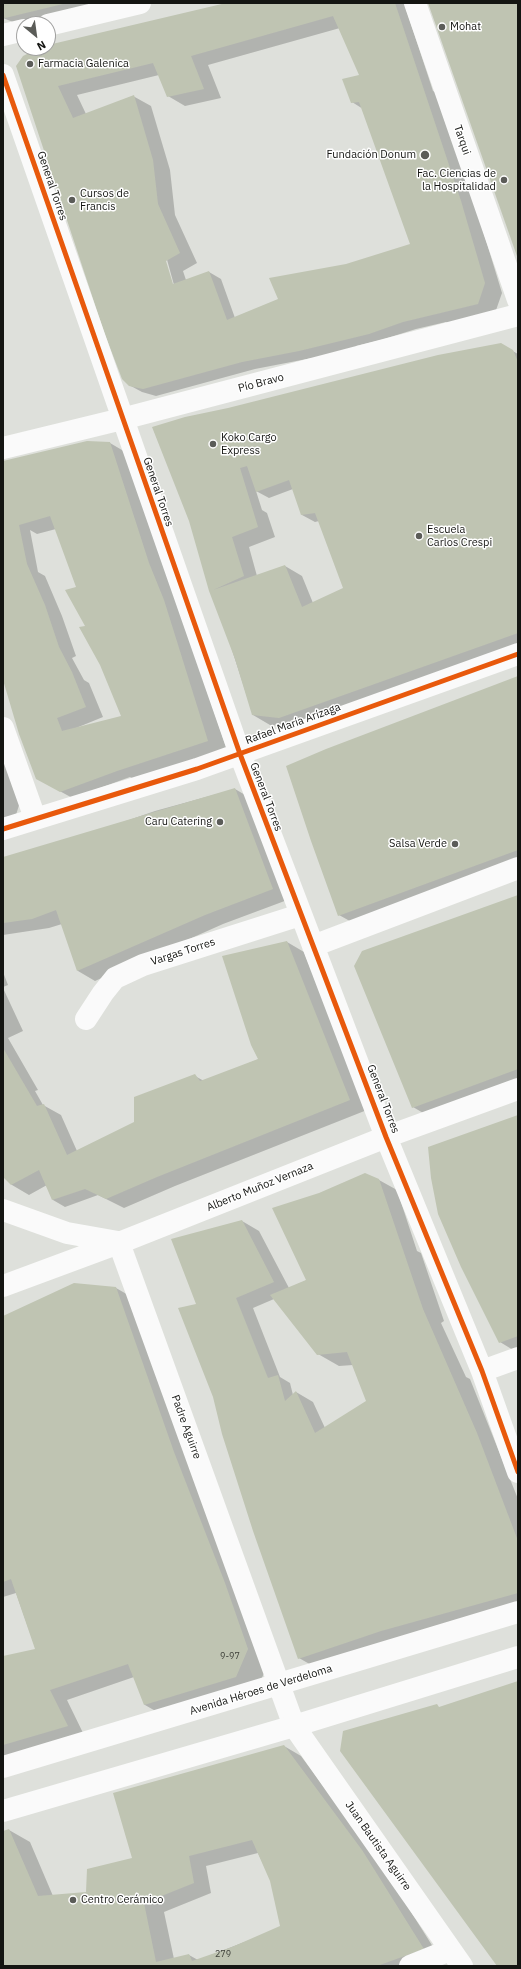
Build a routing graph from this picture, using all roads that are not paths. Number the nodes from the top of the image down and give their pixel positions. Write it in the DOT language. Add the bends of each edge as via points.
graph roads {
  1 [pos="140,3"];
  2 [pos="415,3"];
  3 [pos="56,23"];
  4 [pos="16,32"];
  5 [pos="3,35"];
  6 [pos="3,75"];
  7 [pos="518,300"];
  8 [pos="518,315"];
  9 [pos="122,419"];
  10 [pos="3,448"];
  11 [pos="518,654"];
  12 [pos="3,728"];
  13 [pos="240,754"];
  14 [pos="35,818"];
  15 [pos="3,829"];
  16 [pos="518,868"];
  17 [pos="300,915"];
  18 [pos="313,946"];
  19 [pos="86,1019"];
  20 [pos="518,1089"];
  21 [pos="386,1136"];
  22 [pos="3,1210"];
  23 [pos="119,1243"];
  24 [pos="3,1286"];
  25 [pos="518,1358"];
  26 [pos="482,1371"];
  27 [pos="518,1472"];
  28 [pos="518,1612"];
  29 [pos="518,1657"];
  30 [pos="279,1685"];
  31 [pos="294,1726"];
  32 [pos="3,1767"];
  33 [pos="3,1811"];
  34 [pos="456,1958"];
  35 [pos="410,1966"];
  1 -- 3 [label="street"];
  2 -- 7 [label="street, Tarqui"];
  4 -- 5 [label="street"];
  6 -- 9 [label="street, General Torres"];
  8 -- 9 [label="street, Pío Bravo"];
  9 -- 10 [label="street, Pío Bravo"];
  9 -- 13 [label="street, General Torres"];
  11 -- 13 [label="street, Rafael María Arízaga"];
  12 -- 14 [label="street"];
  13 -- 14 [label="street, Rafael María Arízaga"];
  13 -- 17 [label="street, General Torres"];
  14 -- 15 [label="street, Rafael María Arízaga"];
  16 -- 18 [label="street"];
  17 -- 18 [label="street, General Torres"];
  17 -- 19 [label="street, Vargas Torres" via="143,965 115,978"];
  18 -- 21 [label="street, General Torres"];
  20 -- 21 [label="street, Alberto Muñoz Vernaza"];
  21 -- 23 [label="street, Alberto Muñoz Vernaza"];
  21 -- 26 [label="street, General Torres"];
  22 -- 23 [label="street" via="67,1233"];
  23 -- 24 [label="street, Alberto Muñoz Vernaza"];
  23 -- 30 [label="street, Padre Aguirre"];
  25 -- 26 [label="street"];
  26 -- 27 [label="street, General Torres"];
  28 -- 30 [label="street, Avenida Héroes de Verdeloma"];
  29 -- 31 [label="street"];
  30 -- 31 [label="street, Padre Aguirre"];
  30 -- 32 [label="street, Avenida Héroes de Verdeloma"];
  31 -- 33 [label="street"];
  31 -- 34 [label="street, Juan Bautista Aguirre"];
  34 -- 35 [label="street"];
}
